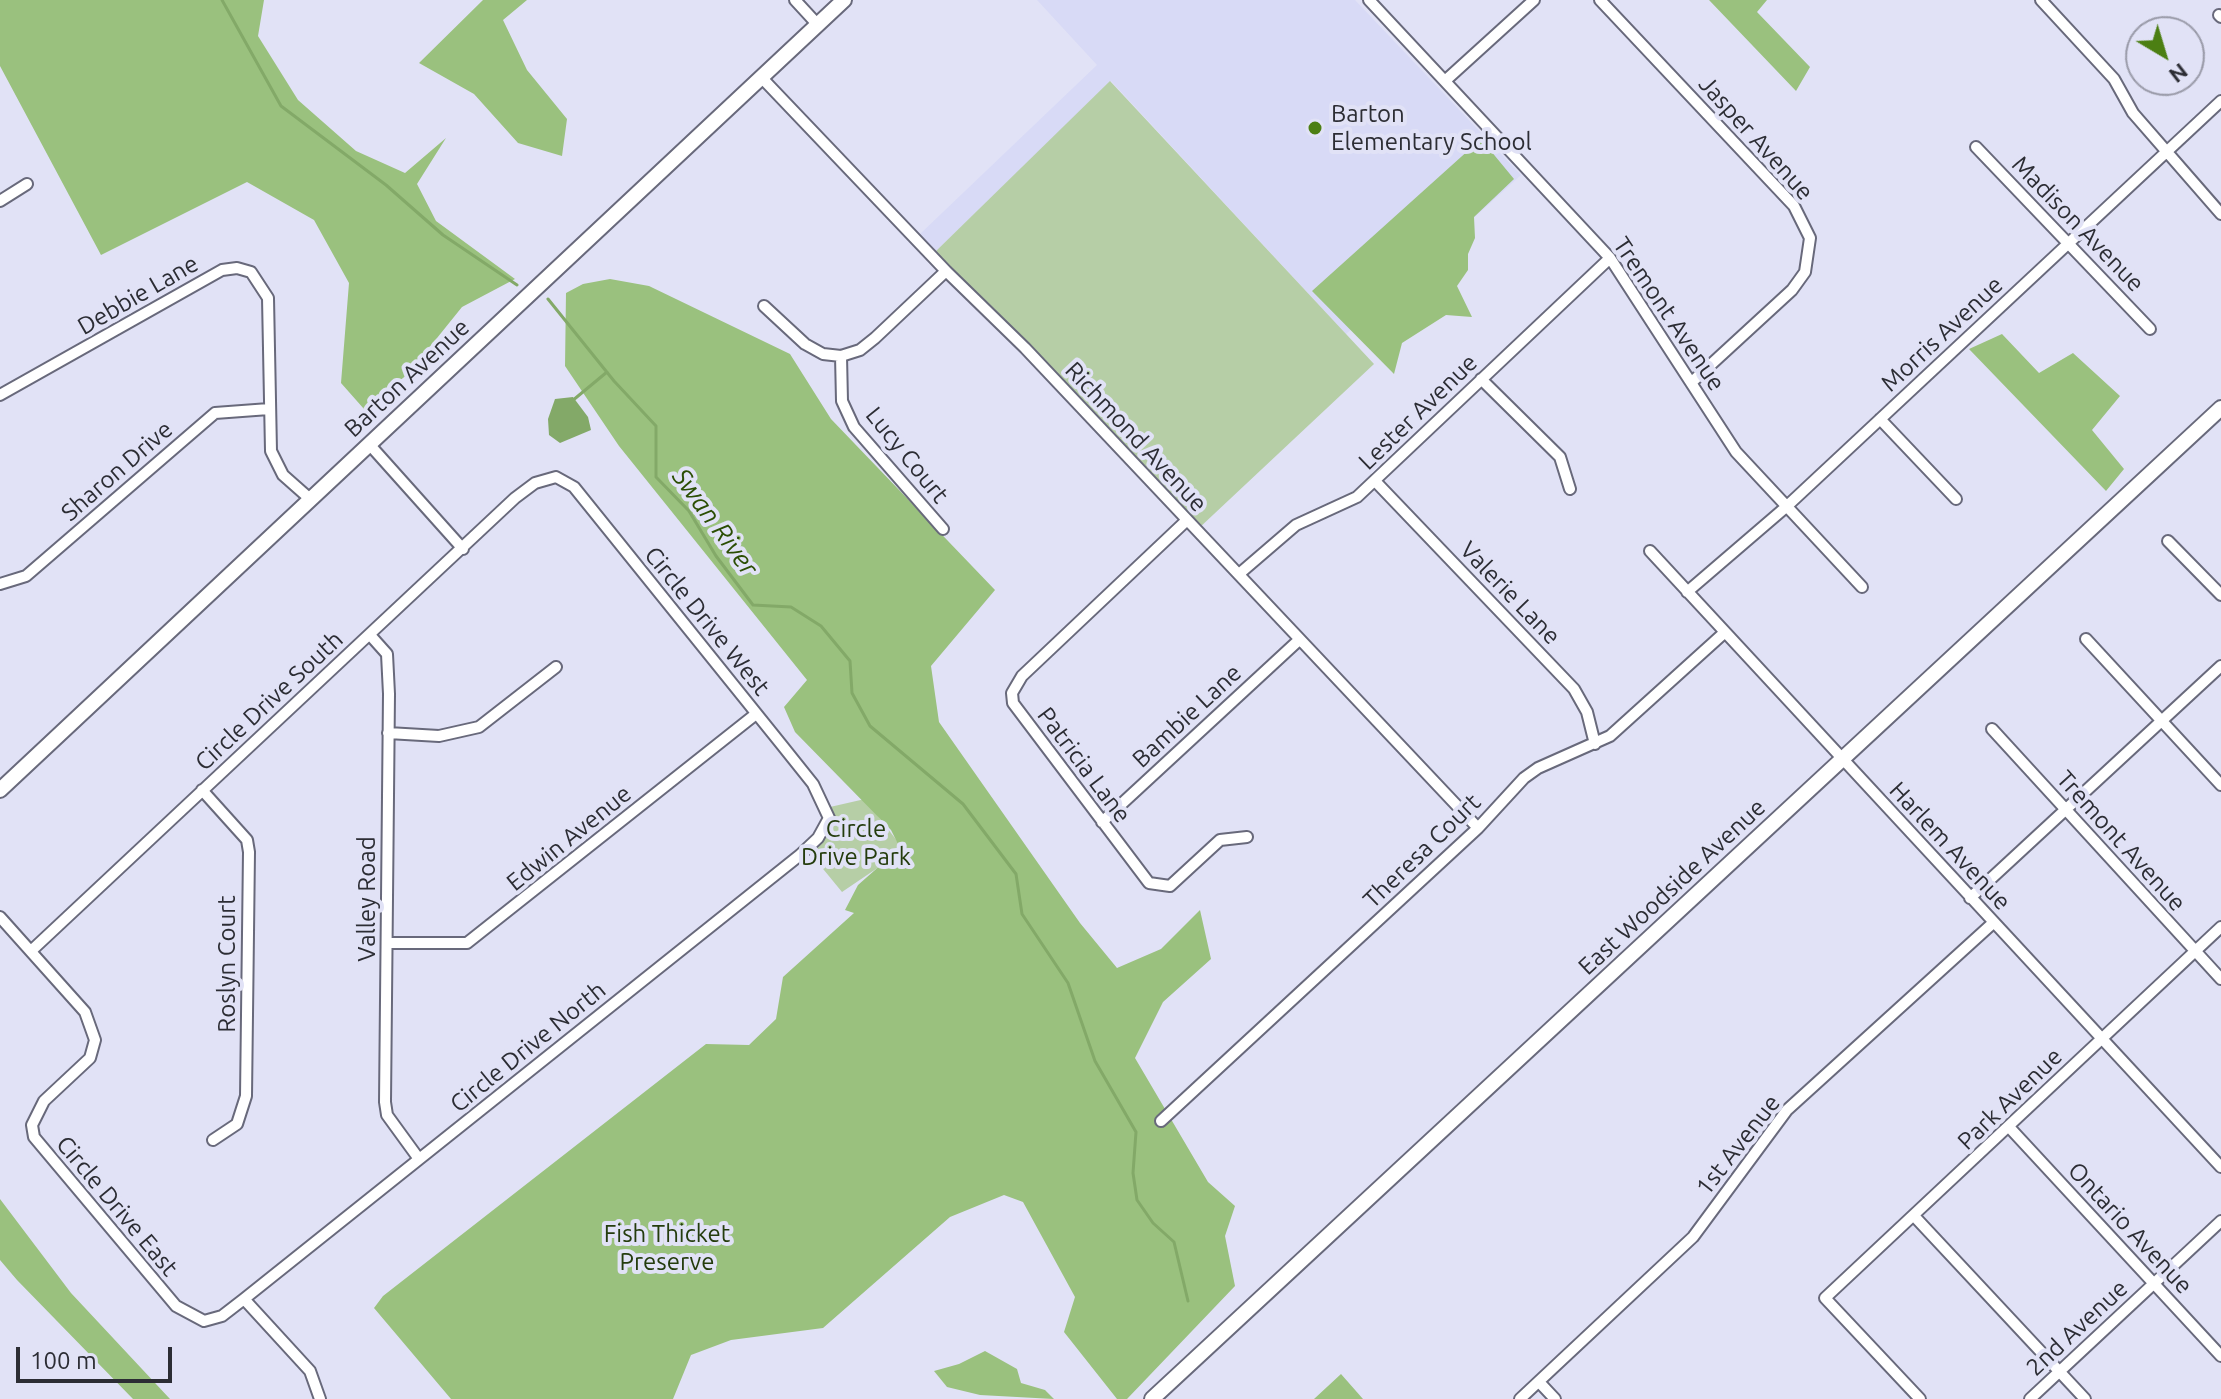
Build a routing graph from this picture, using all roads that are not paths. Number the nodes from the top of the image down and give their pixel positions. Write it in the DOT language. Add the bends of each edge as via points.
graph roads {
  1 [pos="795,0"];
  2 [pos="844,0"];
  3 [pos="1369,0"];
  4 [pos="1534,0"];
  5 [pos="1600,0"];
  6 [pos="2041,0"];
  7 [pos="818,25"];
  8 [pos="761,77"];
  9 [pos="1446,80"];
  10 [pos="2221,101"];
  11 [pos="1976,147"];
  12 [pos="2165,153"];
  13 [pos="27,184"];
  14 [pos="0,201"];
  15 [pos="2221,214"];
  16 [pos="2069,242"];
  17 [pos="1610,258"];
  18 [pos="946,271"];
  19 [pos="764,306"];
  20 [pos="2150,329"];
  21 [pos="841,356"];
  22 [pos="1481,379"];
  23 [pos="1693,381"];
  24 [pos="0,395"];
  25 [pos="2221,408"];
  26 [pos="269,409"];
  27 [pos="1880,419"];
  28 [pos="369,444"];
  29 [pos="1375,481"];
  30 [pos="535,483"];
  31 [pos="1570,489"];
  32 [pos="309,498"];
  33 [pos="1956,499"];
  34 [pos="1786,507"];
  35 [pos="1186,521"];
  36 [pos="943,529"];
  37 [pos="2168,541"];
  38 [pos="463,549"];
  39 [pos="1650,551"];
  40 [pos="1239,574"];
  41 [pos="0,584"];
  42 [pos="1862,587"];
  43 [pos="1687,592"];
  44 [pos="2221,595"];
  45 [pos="1724,633"];
  46 [pos="370,635"];
  47 [pos="2086,639"];
  48 [pos="1299,640"];
  49 [pos="2221,666"];
  50 [pos="556,667"];
  51 [pos="756,714"];
  52 [pos="2161,720"];
  53 [pos="1992,729"];
  54 [pos="388,733"];
  55 [pos="1595,744"];
  56 [pos="1843,759"];
  57 [pos="2221,785"];
  58 [pos="0,790"];
  59 [pos="202,790"];
  60 [pos="2067,810"];
  61 [pos="829,818"];
  62 [pos="1102,822"];
  63 [pos="1478,828"];
  64 [pos="1247,837"];
  65 [pos="1970,898"];
  66 [pos="0,917"];
  67 [pos="1993,923"];
  68 [pos="2221,927"];
  69 [pos="387,943"];
  70 [pos="31,951"];
  71 [pos="2195,951"];
  72 [pos="2221,979"];
  73 [pos="2101,1038"];
  74 [pos="1161,1121"];
  75 [pos="2009,1127"];
  76 [pos="213,1140"];
  77 [pos="419,1159"];
  78 [pos="2221,1167"];
  79 [pos="1915,1217"];
  80 [pos="2221,1221"];
  81 [pos="2154,1283"];
  82 [pos="244,1299"];
  83 [pos="2221,1356"];
  84 [pos="2059,1372"];
  85 [pos="1539,1382"];
  86 [pos="320,1399"];
  87 [pos="1152,1399"];
  88 [pos="1520,1399"];
  89 [pos="1555,1399"];
  90 [pos="1920,1399"];
  91 [pos="2030,1399"];
  92 [pos="2085,1399"];
  1 -- 7 [label="street"];
  2 -- 7 [label="main road, Barton Avenue"];
  3 -- 9 [label="street, Tremont Avenue"];
  4 -- 9 [label="street"];
  5 -- 23 [label="street, Jasper Avenue" via="1794,206 1810,238 1805,272 1792,290"];
  6 -- 12 [label="street" via="2114,79"];
  7 -- 8 [label="main road, Barton Avenue"];
  8 -- 18 [label="street, Richmond Avenue"];
  8 -- 28 [label="main road, Barton Avenue"];
  9 -- 17 [label="street, Tremont Avenue"];
  10 -- 12 [label="street, Morris Avenue"];
  11 -- 16 [label="street, Madison Avenue"];
  12 -- 15 [label="street"];
  12 -- 16 [label="street, Morris Avenue"];
  13 -- 14 [label="street"];
  16 -- 20 [label="street, Madison Avenue"];
  16 -- 27 [label="street, Morris Avenue"];
  17 -- 22 [label="street, Lester Avenue"];
  17 -- 23 [label="street, Tremont Avenue"];
  18 -- 21 [label="street" via="875,338"];
  18 -- 35 [label="street, Richmond Avenue"];
  19 -- 21 [label="street" via="805,344"];
  21 -- 36 [label="street, Lucy Court" via="842,401 854,427"];
  22 -- 29 [label="street, Lester Avenue"];
  22 -- 31 [label="street" via="1560,457"];
  23 -- 34 [label="street, Tremont Avenue" via="1736,452"];
  24 -- 26 [label="street, Debbie Lane" via="222,270 237,268 251,272 268,298"];
  25 -- 56 [label="main road, East Woodside Avenue"];
  26 -- 32 [label="street, Debbie Lane" via="276,465"];
  26 -- 41 [label="street, Sharon Drive" via="215,413 26,576"];
  27 -- 33 [label="street"];
  27 -- 34 [label="street, Morris Avenue"];
  28 -- 32 [label="main road, Barton Avenue"];
  28 -- 38 [label="street"];
  29 -- 40 [label="street, Lester Avenue" via="1346,504 1296,525"];
  29 -- 55 [label="street, Valerie Lane" via="1574,689"];
  30 -- 38 [label="street, Circle Drive South"];
  30 -- 51 [label="street, Circle Drive West" via="556,477 574,487"];
  32 -- 58 [label="main road, Barton Avenue"];
  34 -- 42 [label="street, Tremont Avenue"];
  34 -- 43 [label="street, Morris Avenue"];
  35 -- 40 [label="street, Richmond Avenue"];
  35 -- 62 [label="street, Patricia Lane" via="1022,676 1012,693 1021,715"];
  37 -- 44 [label="street"];
  38 -- 46 [label="street, Circle Drive South"];
  39 -- 43 [label="street, Harlem Avenue"];
  40 -- 48 [label="street, Richmond Avenue"];
  43 -- 45 [label="street, Harlem Avenue"];
  45 -- 55 [label="street, Theresa Court"];
  45 -- 56 [label="street, Harlem Avenue"];
  46 -- 54 [label="street, Valley Road" via="387,654"];
  46 -- 59 [label="street, Circle Drive South"];
  47 -- 52 [label="street"];
  48 -- 62 [label="street, Bambie Lane"];
  48 -- 63 [label="street, Richmond Avenue"];
  49 -- 52 [label="street"];
  50 -- 54 [label="street" via="479,727 439,736"];
  51 -- 61 [label="street, Circle Drive West" via="813,784"];
  51 -- 69 [label="street, Edwin Avenue" via="467,943"];
  52 -- 57 [label="street"];
  52 -- 60 [label="street"];
  53 -- 60 [label="street, Tremont Avenue"];
  54 -- 69 [label="street, Valley Road"];
  55 -- 63 [label="street, Theresa Court" via="1538,768"];
  56 -- 65 [label="street, Harlem Avenue"];
  56 -- 87 [label="main road, East Woodside Avenue"];
  59 -- 70 [label="street, Circle Drive South"];
  59 -- 76 [label="street, Roslyn Court" via="247,840 249,852 246,1096 237,1124"];
  60 -- 65 [label="street"];
  60 -- 71 [label="street, Tremont Avenue"];
  61 -- 77 [label="street, Circle Drive North" via="800,855"];
  62 -- 64 [label="street, Patricia Lane" via="1139,874 1160,886 1180,880 1220,840"];
  63 -- 74 [label="street, Theresa Court"];
  65 -- 67 [label="street, Harlem Avenue"];
  66 -- 70 [label="street, Circle Drive East"];
  67 -- 73 [label="street, Harlem Avenue"];
  67 -- 85 [label="street, 1st Avenue" via="1787,1110 1693,1237"];
  68 -- 71 [label="street, Park Avenue"];
  69 -- 77 [label="street, Valley Road" via="385,1102 387,1115"];
  70 -- 82 [label="street, Circle Drive East" via="85,1012 95,1040 90,1058 44,1101 32,1125 34,1137 176,1306 204,1321 222,1316"];
  71 -- 72 [label="street, Tremont Avenue"];
  71 -- 73 [label="street, Park Avenue"];
  73 -- 75 [label="street, Park Avenue"];
  73 -- 78 [label="street, Harlem Avenue"];
  75 -- 79 [label="street, Park Avenue"];
  75 -- 81 [label="street, Ontario Avenue"];
  77 -- 82 [label="street, Circle Drive North"];
  79 -- 84 [label="street"];
  79 -- 90 [label="street, Park Avenue" via="1825,1298"];
  80 -- 81 [label="street, 2nd Avenue"];
  81 -- 83 [label="street, Ontario Avenue"];
  81 -- 84 [label="street, 2nd Avenue"];
  82 -- 86 [label="street" via="310,1371"];
  84 -- 91 [label="street, 2nd Avenue"];
  84 -- 92 [label="street"];
  85 -- 88 [label="street, 1st Avenue"];
  85 -- 89 [label="street"];
}
